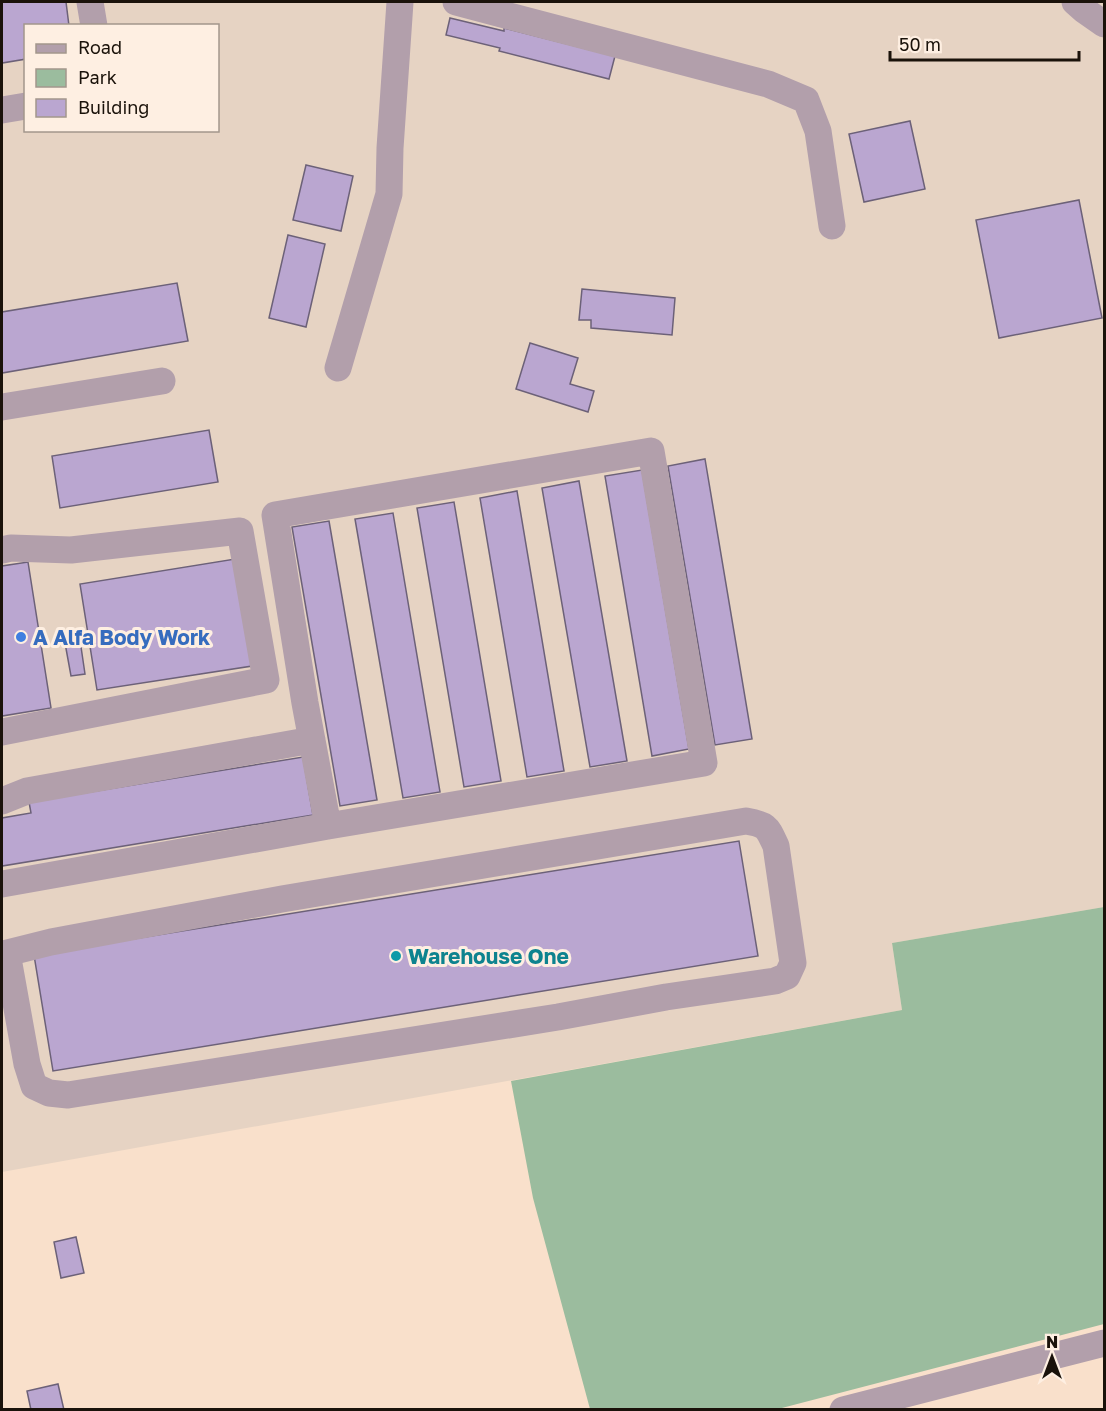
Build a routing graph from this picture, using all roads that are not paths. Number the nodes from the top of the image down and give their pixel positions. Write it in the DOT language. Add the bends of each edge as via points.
graph roads {
  1 [pos="90,2"];
  2 [pos="400,2"];
  3 [pos="456,2"];
  4 [pos="1075,2"];
  5 [pos="94,24"];
  6 [pos="1104,24"];
  7 [pos="24,106"];
  8 [pos="2,110"];
  9 [pos="832,226"];
  10 [pos="338,368"];
  11 [pos="162,381"];
  12 [pos="2,407"];
  13 [pos="2,550"];
  14 [pos="2,732"];
  15 [pos="312,740"];
  16 [pos="2,801"];
  17 [pos="328,826"];
  18 [pos="2,884"];
  19 [pos="4,954"];
  20 [pos="1104,1343"];
  21 [pos="843,1410"];
  1 -- 5 [label="street"];
  2 -- 10 [label="street" via="388,194"];
  3 -- 9 [label="street" via="768,84 806,100 818,131"];
  4 -- 6 [label="street"];
  7 -- 8 [label="street"];
  11 -- 12 [label="street"];
  13 -- 14 [label="street" via="71,549 240,531 266,680"];
  15 -- 16 [label="street" via="27,791"];
  15 -- 17 [label="street"];
  15 -- 17 [label="street" via="275,515 651,452 704,763"];
  17 -- 18 [label="street"];
  19 -- 19 [label="street" via="282,899 746,820 768,828 776,846 794,963 787,976 775,981 68,1095 34,1086"];
  20 -- 21 [label="street"];
}
